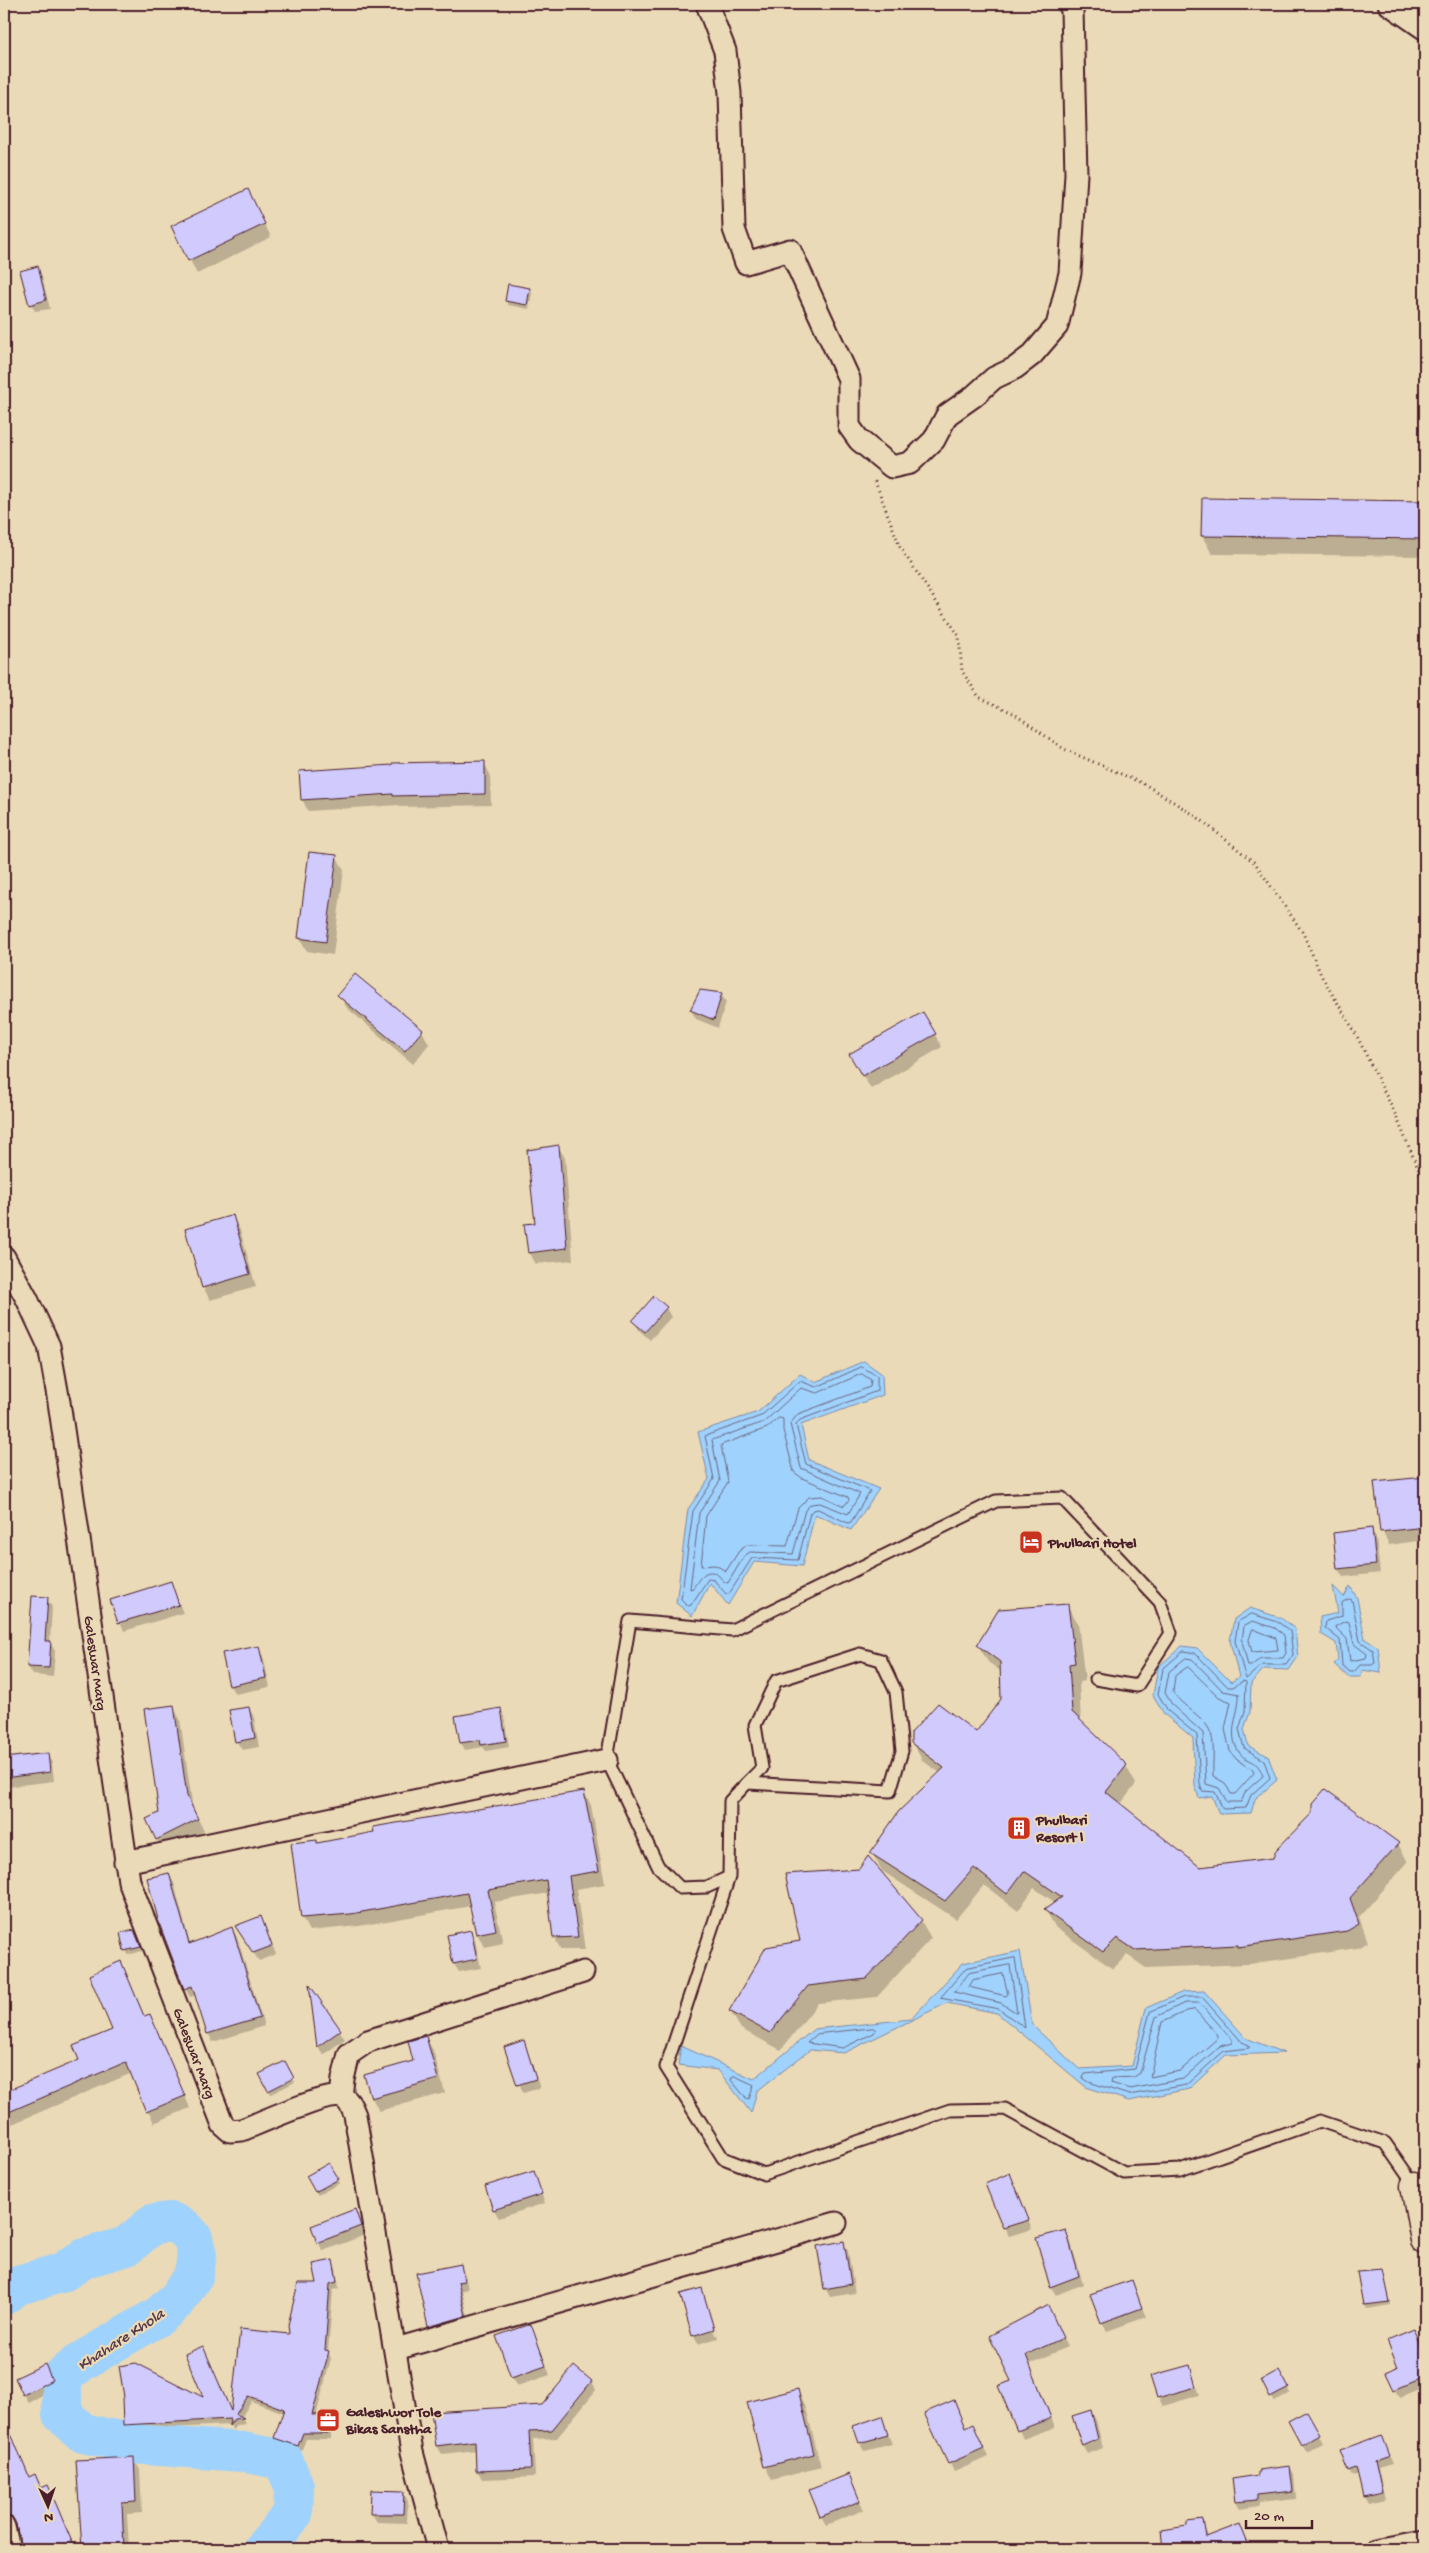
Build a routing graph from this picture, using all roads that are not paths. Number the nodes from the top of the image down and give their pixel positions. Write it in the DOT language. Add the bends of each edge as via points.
graph roads {
  1 [pos="707,4"];
  2 [pos="1068,4"];
  3 [pos="1389,4"];
  4 [pos="1425,29"];
  5 [pos="4,1257"];
  6 [pos="1096,1679"];
  7 [pos="607,1760"];
  8 [pos="747,1783"];
  9 [pos="125,1862"];
  10 [pos="729,1877"];
  11 [pos="583,1972"];
  12 [pos="341,2097"];
  13 [pos="1415,2186"];
  14 [pos="836,2223"];
  15 [pos="1425,2240"];
  16 [pos="396,2349"];
  17 [pos="4,2527"];
  18 [pos="1425,2540"];
  19 [pos="9,2549"];
  20 [pos="438,2549"];
  21 [pos="1378,2549"];
  1 -- 2 [label="street" via="725,51 730,93 734,229 746,263 790,250 849,379 849,426 859,440 892,467 910,463 934,440 947,415 994,378 1032,355 1057,326 1070,273 1076,174 1075,63 1072,9"];
  3 -- 4 [label="street"];
  5 -- 9 [label="street, Galeswar Marg" via="49,1346"];
  6 -- 7 [label="lane" via="1137,1686 1171,1633 1160,1602 1062,1498 996,1501 732,1630 630,1621"];
  7 -- 9 [label="street"];
  7 -- 10 [label="lane" via="658,1866 680,1888 707,1886"];
  8 -- 8 [label="lane" via="762,1768 755,1725 776,1682 860,1654 882,1660 896,1692 902,1751 890,1791"];
  8 -- 10 [label="lane" via="730,1801"];
  9 -- 12 [label="street, Galeswar Marg" via="129,1880 223,2125 230,2131 242,2130 326,2098"];
  10 -- 13 [label="lane" via="666,2067 723,2158 764,2174 950,2110 1005,2108 1124,2173 1180,2170 1320,2121 1385,2143"];
  11 -- 12 [label="street" via="368,2041 349,2054"];
  12 -- 16 [label="street" via="350,2104 355,2115"];
  13 -- 15 [label="main road"];
  14 -- 16 [label="street"];
  16 -- 20 [label="street" via="412,2452"];
  17 -- 19 [label="street"];
  18 -- 21 [label="street"];
}
